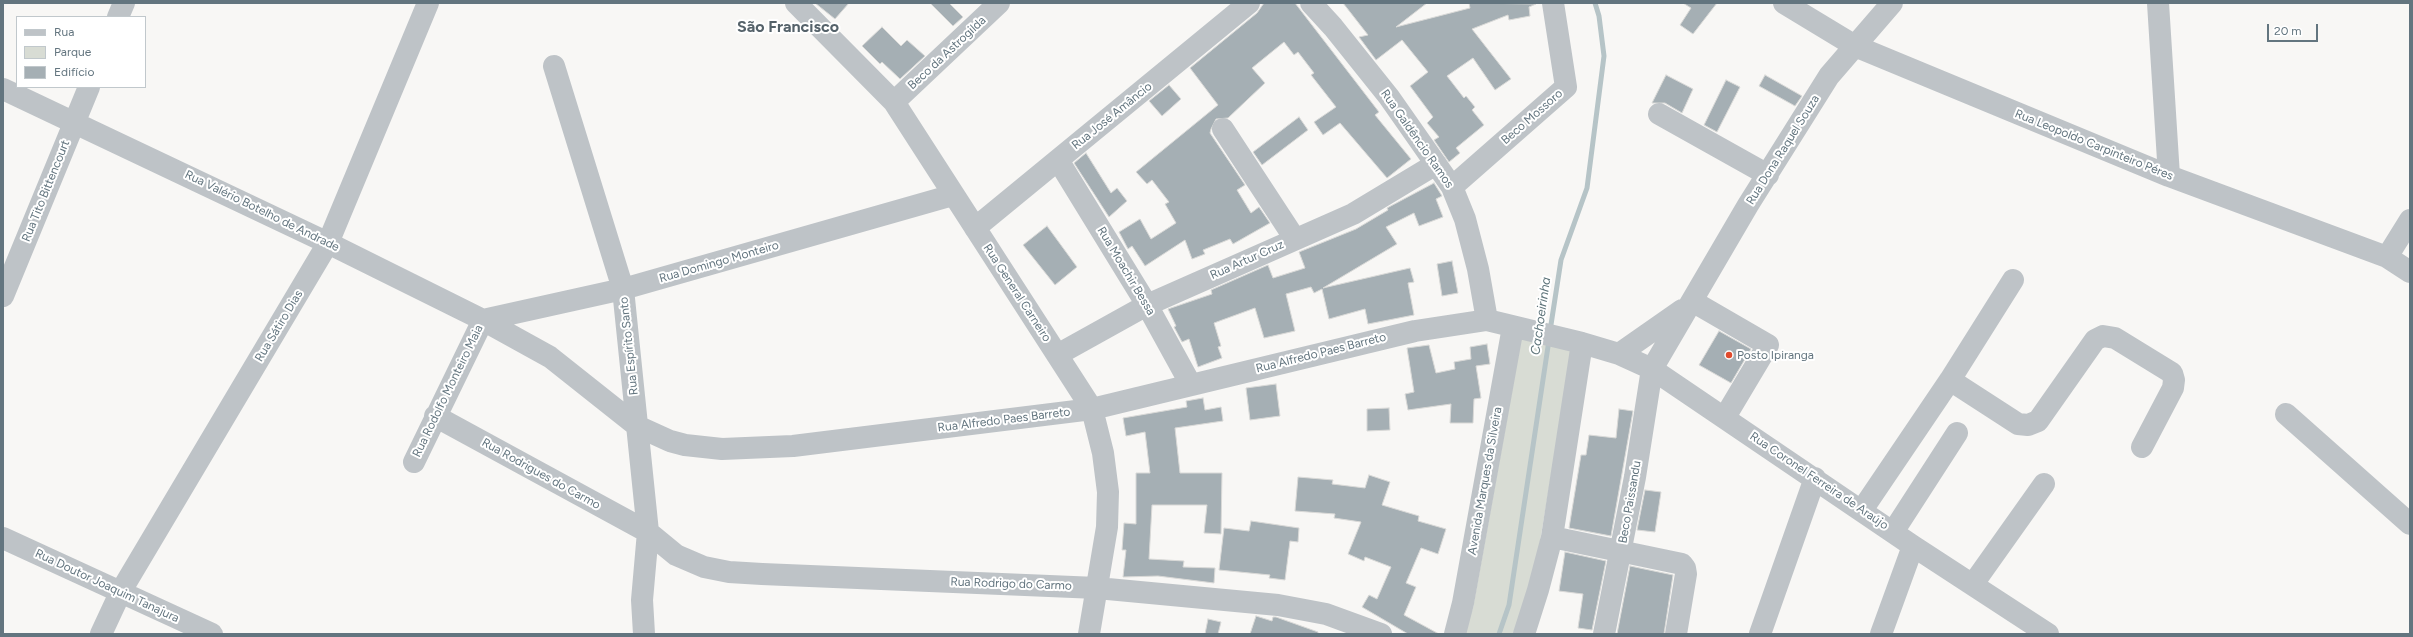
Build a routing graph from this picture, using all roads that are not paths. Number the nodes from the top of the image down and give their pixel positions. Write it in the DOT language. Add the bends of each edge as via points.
graph roads {
  1 [pos="124,3"];
  2 [pos="428,3"];
  3 [pos="796,3"];
  4 [pos="999,3"];
  5 [pos="1249,3"];
  6 [pos="1311,3"];
  7 [pos="1553,3"];
  8 [pos="1784,3"];
  9 [pos="1892,3"];
  10 [pos="2158,3"];
  11 [pos="118,16"];
  12 [pos="1855,46"];
  13 [pos="554,66"];
  14 [pos="89,88"];
  15 [pos="3,89"];
  16 [pos="894,102"];
  17 [pos="1659,114"];
  18 [pos="74,122"];
  19 [pos="1223,129"];
  20 [pos="1058,160"];
  21 [pos="1436,164"];
  22 [pos="1768,175"];
  23 [pos="2169,176"];
  24 [pos="1452,187"];
  25 [pos="953,195"];
  26 [pos="2410,220"];
  27 [pos="975,228"];
  28 [pos="1295,239"];
  29 [pos="328,243"];
  30 [pos="2387,257"];
  31 [pos="2410,272"];
  32 [pos="2013,280"];
  33 [pos="623,289"];
  34 [pos="3,296"];
  35 [pos="1690,304"];
  36 [pos="1147,305"];
  37 [pos="483,320"];
  38 [pos="1487,320"];
  39 [pos="1518,328"];
  40 [pos="518,339"];
  41 [pos="1575,341"];
  42 [pos="1619,354"];
  43 [pos="1056,355"];
  44 [pos="1652,368"];
  45 [pos="1950,380"];
  46 [pos="1191,385"];
  47 [pos="1092,409"];
  48 [pos="2286,414"];
  49 [pos="435,416"];
  50 [pos="1725,417"];
  51 [pos="637,426"];
  52 [pos="1958,433"];
  53 [pos="2142,447"];
  54 [pos="414,462"];
  55 [pos="1815,478"];
  56 [pos="2044,484"];
  57 [pos="1862,510"];
  58 [pos="2410,524"];
  59 [pos="648,532"];
  60 [pos="1893,532"];
  61 [pos="1552,537"];
  62 [pos="3,538"];
  63 [pos="1913,546"];
  64 [pos="1620,552"];
  65 [pos="1973,584"];
  66 [pos="1097,588"];
  67 [pos="121,592"];
  68 [pos="101,634"];
  69 [pos="212,634"];
  70 [pos="644,634"];
  71 [pos="1089,634"];
  72 [pos="1381,634"];
  73 [pos="1455,634"];
  74 [pos="1524,634"];
  75 [pos="1604,634"];
  76 [pos="1676,634"];
  77 [pos="1760,634"];
  78 [pos="1881,634"];
  79 [pos="2048,634"];
  1 -- 11 [label="street"];
  2 -- 29 [label="street, Rua Sátiro Dias"];
  3 -- 16 [label="street, Rua General Carneiro"];
  4 -- 16 [label="street, Beco da Astrogilda"];
  5 -- 20 [label="street, Rua José Amâncio"];
  6 -- 21 [label="street, Rua Galdêncio Ramos" via="1333,26 1375,80"];
  7 -- 24 [label="street, Beco Mossoro" via="1566,87"];
  8 -- 12 [label="street, Rua Leopoldo Carpinteiro Péres"];
  9 -- 12 [label="street, Rua Dona Raquel Souza"];
  10 -- 23 [label="street"];
  12 -- 22 [label="street, Rua Dona Raquel Souza" via="1829,76"];
  12 -- 23 [label="street, Rua Leopoldo Carpinteiro Péres"];
  13 -- 33 [label="street, Rua Espírito Santo"];
  14 -- 18 [label="street, Rua Tito Bittencourt"];
  15 -- 18 [label="street, Rua Valério Botelho de Andrade"];
  16 -- 25 [label="street, Rua General Carneiro"];
  17 -- 22 [label="street"];
  18 -- 29 [label="street, Rua Valério Botelho de Andrade"];
  18 -- 34 [label="street, Rua Tito Bittencourt"];
  19 -- 28 [label="street"];
  20 -- 27 [label="street, Rua José Amâncio"];
  20 -- 36 [label="street, Rua Moachir Bessa"];
  21 -- 24 [label="street, Rua Galdêncio Ramos"];
  21 -- 28 [label="street, Rua Artur Cruz" via="1353,214"];
  22 -- 35 [label="street, Rua Dona Raquel Souza"];
  23 -- 30 [label="street, Rua Leopoldo Carpinteiro Péres"];
  24 -- 38 [label="street, Rua Galdêncio Ramos" via="1465,219 1478,268"];
  25 -- 27 [label="street, Rua General Carneiro"];
  25 -- 33 [label="street, Rua Domingo Monteiro"];
  26 -- 30 [label="street"];
  27 -- 43 [label="street, Rua General Carneiro"];
  28 -- 36 [label="street, Rua Artur Cruz"];
  29 -- 37 [label="street, Rua Valério Botelho de Andrade"];
  29 -- 67 [label="street, Rua Sátiro Dias"];
  30 -- 31 [label="street, Rua Leopoldo Carpinteiro Péres"];
  32 -- 45 [label="street"];
  33 -- 37 [label="street, Rua Domingo Monteiro"];
  33 -- 51 [label="street, Rua Espírito Santo"];
  35 -- 42 [label="street, Rua Dona Raquel Souza"];
  35 -- 44 [label="street, Rua Dona Raquel Souza"];
  35 -- 50 [label="street" via="1768,346"];
  36 -- 43 [label="street, Rua Artur Cruz"];
  36 -- 46 [label="street, Rua Moachir Bessa"];
  37 -- 40 [label="street, Rua Valério Botelho de Andrade"];
  37 -- 49 [label="street, Rua Rodolfo Monteiro Maia"];
  38 -- 39 [label="street, Rua Alfredo Paes Barreto"];
  38 -- 46 [label="street, Rua Alfredo Paes Barreto" via="1415,331"];
  39 -- 41 [label="street, Rua Alfredo Paes Barreto"];
  39 -- 73 [label="street, Avenida Marques da Silveira"];
  40 -- 51 [label="street, Rua Alfredo Paes Barreto" via="573,373"];
  41 -- 42 [label="street, Rua Coronel Ferreira de Araújo"];
  41 -- 61 [label="street"];
  42 -- 44 [label="street, Rua Coronel Ferreira de Araújo"];
  43 -- 47 [label="street, Rua General Carneiro"];
  44 -- 50 [label="street, Rua Coronel Ferreira de Araújo"];
  44 -- 64 [label="street, Beco Paissandu"];
  45 -- 53 [label="street" via="2018,424 2028,425 2038,421 2095,340 2103,336 2115,338 2172,373 2174,380 2173,388"];
  45 -- 57 [label="street"];
  46 -- 47 [label="street, Rua Alfredo Paes Barreto"];
  47 -- 51 [label="street, Rua Alfredo Paes Barreto" via="753,449 685,445"];
  47 -- 66 [label="street, Rua General Carneiro" via="1103,453 1108,492 1107,526"];
  48 -- 58 [label="street"];
  49 -- 54 [label="street, Rua Rodolfo Monteiro Maia"];
  49 -- 59 [label="street, Rua Rodrigues do Carmo"];
  50 -- 55 [label="street, Rua Coronel Ferreira de Araújo"];
  51 -- 59 [label="street, Rua Espírito Santo"];
  52 -- 60 [label="street"];
  55 -- 57 [label="street, Rua Coronel Ferreira de Araújo"];
  55 -- 77 [label="street"];
  56 -- 65 [label="street"];
  57 -- 60 [label="street, Rua Coronel Ferreira de Araújo"];
  59 -- 66 [label="street, Rua Rodrigo do Carmo" via="676,555 704,567 729,572"];
  59 -- 70 [label="street, Rua Espírito Santo" via="642,600"];
  60 -- 63 [label="street, Rua Coronel Ferreira de Araújo"];
  61 -- 64 [label="street"];
  61 -- 74 [label="street"];
  62 -- 67 [label="street, Rua Doutor Joaquim Tanajura"];
  63 -- 65 [label="street, Rua Coronel Ferreira de Araújo"];
  63 -- 78 [label="street"];
  64 -- 75 [label="street, Beco Paissandu"];
  64 -- 76 [label="street" via="1682,564 1685,568"];
  65 -- 79 [label="street, Rua Coronel Ferreira de Araújo"];
  66 -- 71 [label="street, Rua General Carneiro"];
  66 -- 72 [label="street, Rua Rodrigo do Carmo" via="1306,609"];
  67 -- 68 [label="street, Rua Sátiro Dias"];
  67 -- 69 [label="street, Rua Doutor Joaquim Tanajura"];
}
